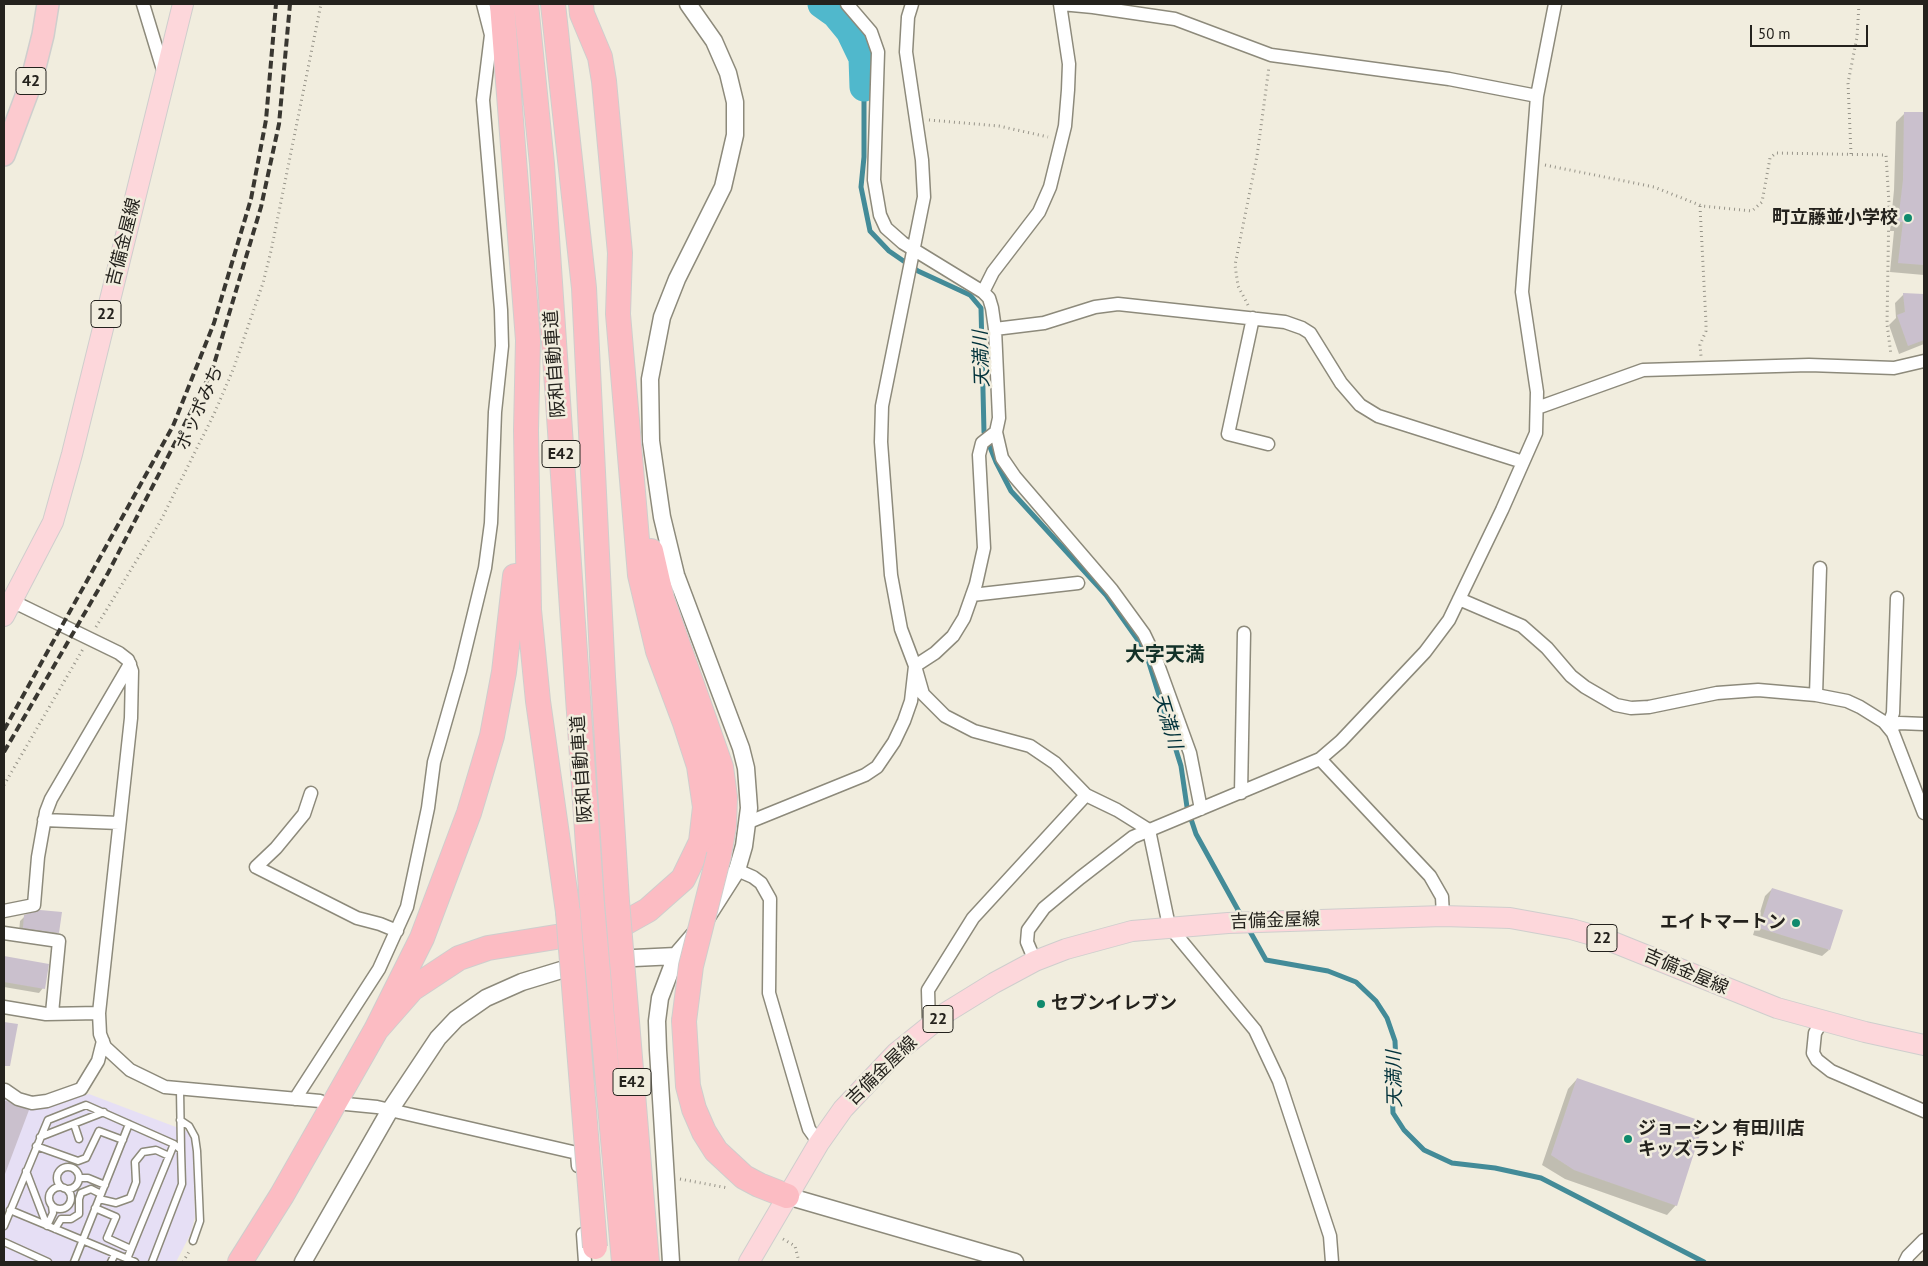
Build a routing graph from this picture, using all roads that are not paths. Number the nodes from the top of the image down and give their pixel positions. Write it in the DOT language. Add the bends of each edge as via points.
graph roads {
  1 [pos="48,4"];
  2 [pos="143,4"];
  3 [pos="183,4"];
  4 [pos="484,4"];
  5 [pos="502,4"];
  6 [pos="526,4"];
  7 [pos="553,4"];
  8 [pos="581,4"];
  9 [pos="688,4"];
  10 [pos="847,4"];
  11 [pos="912,4"];
  12 [pos="1061,4"];
  13 [pos="1555,4"];
  14 [pos="165,76"];
  15 [pos="1537,96"];
  16 [pos="4,155"];
  17 [pos="913,253"];
  18 [pos="982,292"];
  19 [pos="1256,319"];
  20 [pos="995,329"];
  21 [pos="1924,361"];
  22 [pos="1537,408"];
  23 [pos="526,430"];
  24 [pos="627,432"];
  25 [pos="996,432"];
  26 [pos="1268,444"];
  27 [pos="1523,462"];
  28 [pos="1820,568"];
  29 [pos="1078,584"];
  30 [pos="972,595"];
  31 [pos="1897,598"];
  32 [pos="1460,599"];
  33 [pos="8,608"];
  34 [pos="1244,633"];
  35 [pos="130,664"];
  36 [pos="915,666"];
  37 [pos="1816,695"];
  38 [pos="1924,724"];
  39 [pos="1888,727"];
  40 [pos="1320,759"];
  41 [pos="311,793"];
  42 [pos="1241,793"];
  43 [pos="1086,795"];
  44 [pos="1199,810"];
  45 [pos="1924,814"];
  46 [pos="44,820"];
  47 [pos="749,822"];
  48 [pos="119,823"];
  49 [pos="1149,830"];
  50 [pos="728,863"];
  51 [pos="4,911"];
  52 [pos="1443,916"];
  53 [pos="1169,926"];
  54 [pos="397,931"];
  55 [pos="4,933"];
  56 [pos="676,956"];
  57 [pos="1035,962"];
  58 [pos="4,1007"];
  59 [pos="52,1013"];
  60 [pos="99,1013"];
  61 [pos="1822,1021"];
  62 [pos="929,1026"];
  63 [pos="376,1030"];
  64 [pos="103,1041"];
  65 [pos="1924,1045"];
  66 [pos="180,1089"];
  67 [pos="4,1090"];
  68 [pos="295,1099"];
  69 [pos="320,1101"];
  70 [pos="346,1104"];
  71 [pos="390,1110"];
  72 [pos="1924,1111"];
  73 [pos="104,1112"];
  74 [pos="180,1120"];
  75 [pos="74,1124"];
  76 [pos="129,1124"];
  77 [pos="40,1137"];
  78 [pos="79,1139"];
  79 [pos="122,1140"];
  80 [pos="819,1143"];
  81 [pos="174,1144"];
  82 [pos="36,1146"];
  83 [pos="180,1150"];
  84 [pos="169,1156"];
  85 [pos="26,1171"];
  86 [pos="79,1178"];
  87 [pos="104,1186"];
  88 [pos="64,1188"];
  89 [pos="100,1196"];
  90 [pos="787,1196"];
  91 [pos="52,1206"];
  92 [pos="95,1208"];
  93 [pos="10,1210"];
  94 [pos="4,1226"];
  95 [pos="47,1226"];
  96 [pos="55,1229"];
  97 [pos="82,1240"];
  98 [pos="1924,1240"];
  99 [pos="193,1241"];
  100 [pos="4,1242"];
  101 [pos="132,1249"];
  102 [pos="115,1254"];
  103 [pos="592,1257"];
  104 [pos="127,1259"];
  105 [pos="672,1261"];
  106 [pos="48,1262"];
  107 [pos="74,1262"];
  108 [pos="112,1262"];
  109 [pos="135,1262"];
  110 [pos="152,1262"];
  111 [pos="240,1262"];
  112 [pos="303,1262"];
  113 [pos="624,1262"];
  114 [pos="647,1262"];
  115 [pos="749,1262"];
  116 [pos="1015,1262"];
  117 [pos="1332,1262"];
  118 [pos="1905,1262"];
  1 -- 16 [label="highway, 42" via="31,83"];
  2 -- 14 [label="street"];
  3 -- 14 [label="main road, 吉備金屋線 / 22"];
  4 -- 54 [label="street" via="491,36 484,100 502,346 495,412 491,523 481,587 434,762 415,874"];
  5 -- 23 [label="highway" via="528,340"];
  6 -- 113 [label="highway, 阪和自動車道 / E42, bridge" via="542,164 592,905"];
  7 -- 114 [label="highway, 阪和自動車道 / E42, bridge" via="584,288 603,687"];
  8 -- 24 [label="highway" via="600,57 604,81 620,254 618,314"];
  9 -- 47 [label="street" via="714,41 728,73 735,102 735,135 723,187 677,279 662,317 650,378 651,441 662,517 676,575 741,748 746,768"];
  10 -- 17 [label="street" via="871,32 878,52 876,200 886,228"];
  11 -- 17 [label="street" via="906,52 924,185"];
  12 -- 15 [label="street" via="1175,19 1271,54 1450,79"];
  12 -- 18 [label="street" via="1069,74 1067,111 1050,187 1039,212 993,272"];
  13 -- 15 [label="street"];
  14 -- 33 [label="main road, 吉備金屋線 / 22" via="55,513"];
  15 -- 22 [label="street" via="1522,292 1538,392"];
  17 -- 18 [label="street"];
  17 -- 36 [label="street" via="882,406 881,442 891,575 901,629"];
  18 -- 20 [label="street" via="989,298"];
  19 -- 20 [label="street" via="1118,304 1090,308 1050,322"];
  19 -- 26 [label="street" via="1228,434"];
  19 -- 27 [label="street" via="1285,322 1310,333 1351,395 1378,416"];
  20 -- 25 [label="street" via="999,418"];
  21 -- 22 [label="street" via="1894,368 1809,365 1643,370"];
  22 -- 27 [label="street" via="1536,432"];
  23 -- 63 [label="highway" via="512,608 492,736 469,814 422,938"];
  23 -- 103 [label="highway, bridge" via="529,610 538,701 568,912"];
  24 -- 50 [label="highway" via="662,599 721,767"];
  24 -- 63 [label="highway" via="640,575 647,610 658,651 685,723 704,793 701,842 693,862 683,879 669,892 648,910 622,924 488,948 459,958 412,989"];
  25 -- 30 [label="street" via="982,443 979,455 984,548"];
  25 -- 44 [label="street" via="1002,458 1015,477 1112,590 1144,634 1190,753"];
  27 -- 32 [label="street"];
  28 -- 37 [label="street"];
  29 -- 30 [label="street"];
  30 -- 36 [label="street" via="953,636"];
  31 -- 39 [label="street" via="1893,713"];
  32 -- 37 [label="street" via="1522,626 1548,648 1571,676 1616,705 1649,707 1737,690"];
  32 -- 40 [label="street" via="1438,638"];
  33 -- 35 [label="street" via="89,638 119,653"];
  34 -- 42 [label="street"];
  35 -- 46 [label="street" via="51,799"];
  35 -- 48 [label="street" via="132,718"];
  36 -- 43 [label="street" via="923,694 945,716 974,731 1030,746 1055,762"];
  36 -- 47 [label="street" via="911,701 904,721 876,767 865,775"];
  37 -- 39 [label="street" via="1860,707"];
  38 -- 39 [label="street" via="1900,723"];
  39 -- 45 [label="street"];
  40 -- 42 [label="street"];
  40 -- 52 [label="street" via="1430,876 1442,897"];
  41 -- 54 [label="street" via="304,814 256,867 357,918"];
  42 -- 44 [label="street"];
  43 -- 49 [label="street"];
  43 -- 62 [label="street" via="973,918 928,990"];
  44 -- 49 [label="street"];
  46 -- 48 [label="street"];
  46 -- 51 [label="street" via="34,904"];
  47 -- 50 [label="street" via="744,846"];
  48 -- 60 [label="street"];
  49 -- 53 [label="street"];
  49 -- 57 [label="street" via="1117,848 1044,908 1028,930 1027,942"];
  50 -- 56 [label="street" via="700,928"];
  50 -- 80 [label="street" via="761,883 770,899 769,993 809,1129"];
  50 -- 90 [label="highway, bridge" via="690,966 684,1021 688,1086 694,1109 716,1151 744,1177"];
  52 -- 53 [label="main road, 吉備金屋線 / 22"];
  52 -- 61 [label="main road, 吉備金屋線 / 22" via="1510,918 1571,929 1636,950 1777,1008"];
  53 -- 57 [label="main road, 吉備金屋線 / 22" via="1096,940"];
  53 -- 117 [label="street" via="1255,1030 1268,1054 1330,1236"];
  54 -- 68 [label="street" via="379,969"];
  55 -- 59 [label="street" via="59,941"];
  56 -- 71 [label="street" via="632,957 581,964 522,982 486,998 456,1019 438,1038"];
  56 -- 105 [label="street" via="663,987 657,1021"];
  57 -- 62 [label="main road, 吉備金屋線 / 22" via="994,983"];
  58 -- 59 [label="street"];
  59 -- 60 [label="street"];
  60 -- 64 [label="street"];
  61 -- 65 [label="main road, 吉備金屋線 / 22"];
  61 -- 72 [label="street" via="1814,1044 1813,1053 1817,1060 1832,1071"];
  62 -- 80 [label="main road, 吉備金屋線 / 22" via="868,1081"];
  63 -- 111 [label="highway"];
  64 -- 66 [label="street" via="130,1070 150,1081"];
  64 -- 67 [label="street" via="98,1062 82,1089 32,1103"];
  66 -- 68 [label="street"];
  66 -- 74 [label="lane"];
  68 -- 69 [label="street"];
  70 -- 71 [label="street"];
  71 -- 103 [label="street" via="577,1153"];
  71 -- 112 [label="street"];
  73 -- 75 [label="lane"];
  73 -- 76 [label="lane"];
  73 -- 77 [label="lane" via="86,1105 52,1116"];
  74 -- 83 [label="lane"];
  74 -- 99 [label="lane" via="190,1126 197,1151 200,1221"];
  75 -- 77 [label="lane"];
  75 -- 78 [label="lane"];
  76 -- 79 [label="lane"];
  76 -- 81 [label="lane"];
  77 -- 82 [label="lane"];
  79 -- 82 [label="lane" via="99,1131 86,1158 78,1161"];
  79 -- 87 [label="lane"];
  80 -- 90 [label="main road, 吉備金屋線 / 22"];
  81 -- 83 [label="lane"];
  81 -- 84 [label="lane"];
  82 -- 85 [label="lane"];
  83 -- 110 [label="lane" via="182,1184"];
  84 -- 89 [label="lane" via="156,1150 143,1152 137,1158 133,1167 136,1182 130,1198 116,1203"];
  84 -- 101 [label="lane"];
  85 -- 93 [label="lane"];
  85 -- 95 [label="lane"];
  86 -- 87 [label="lane" via="88,1178"];
  86 -- 88 [label="lane" via="74,1188"];
  86 -- 88 [label="lane" via="74,1170 64,1168 57,1177"];
  87 -- 89 [label="lane"];
  88 -- 91 [label="lane" via="50,1192"];
  88 -- 91 [label="lane" via="70,1196 68,1205 59,1209"];
  89 -- 92 [label="lane"];
  89 -- 96 [label="lane" via="91,1189 81,1193 79,1214 71,1219 62,1219"];
  90 -- 115 [label="main road, 吉備金屋線 / 22"];
  90 -- 116 [label="street"];
  91 -- 95 [label="lane" via="54,1213"];
  92 -- 97 [label="lane"];
  92 -- 101 [label="lane" via="116,1216 107,1238"];
  93 -- 94 [label="lane"];
  93 -- 95 [label="lane"];
  95 -- 96 [label="lane"];
  96 -- 97 [label="lane"];
  97 -- 102 [label="lane"];
  97 -- 107 [label="lane"];
  98 -- 118 [label="street"];
  100 -- 106 [label="lane"];
  101 -- 104 [label="lane"];
  102 -- 104 [label="lane"];
  102 -- 108 [label="lane"];
  104 -- 109 [label="lane"];
}
